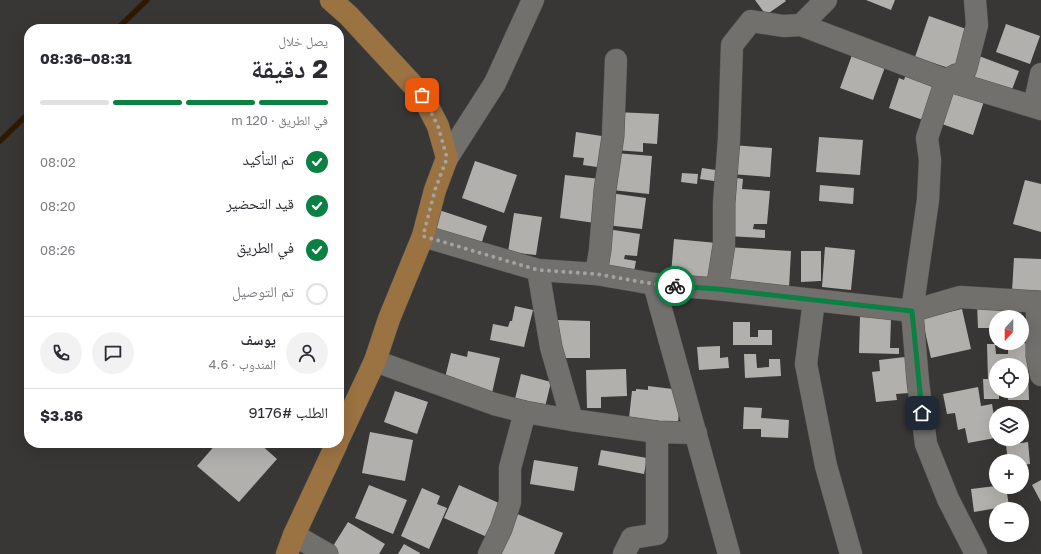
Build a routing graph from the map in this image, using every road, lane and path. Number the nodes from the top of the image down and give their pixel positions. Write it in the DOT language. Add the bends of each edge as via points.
graph roads {
  1 [pos="331,0"];
  2 [pos="533,0"];
  3 [pos="826,0"];
  4 [pos="975,0"];
  5 [pos="800,25"];
  6 [pos="616,60"];
  7 [pos="1041,74"];
  8 [pos="946,80"];
  9 [pos="1037,108"];
  10 [pos="447,158"];
  11 [pos="423,236"];
  12 [pos="538,270"];
  13 [pos="596,274"];
  14 [pos="654,284"];
  15 [pos="718,289"];
  16 [pos="814,300"];
  17 [pos="1039,302"];
  18 [pos="912,311"];
  19 [pos="375,361"];
  20 [pos="1041,375"];
  21 [pos="525,412"];
  22 [pos="572,420"];
  23 [pos="344,427"];
  24 [pos="658,432"];
  25 [pos="696,433"];
  26 [pos="335,448"];
  27 [pos="291,545"];
  28 [pos="327,554"];
  29 [pos="489,554"];
  30 [pos="624,554"];
  31 [pos="729,554"];
  32 [pos="851,554"];
  33 [pos="976,554"];
  1 -- 10 [label="main road" via="422,95 438,126"];
  2 -- 10 [label="street" via="496,83"];
  3 -- 5 [label="street"];
  4 -- 8 [label="street" via="977,25 966,68 964,73"];
  5 -- 8 [label="street"];
  5 -- 15 [label="street" via="783,26 751,21 732,44 724,245"];
  6 -- 13 [label="street" via="613,136"];
  7 -- 9 [label="street"];
  8 -- 9 [label="street"];
  8 -- 18 [label="street" via="927,138 930,160 928,200"];
  10 -- 11 [label="main road" via="435,190"];
  11 -- 12 [label="street"];
  11 -- 19 [label="main road"];
  12 -- 13 [label="street"];
  12 -- 22 [label="street" via="551,347"];
  13 -- 14 [label="street"];
  14 -- 15 [label="street"];
  14 -- 25 [label="street"];
  15 -- 16 [label="street"];
  16 -- 18 [label="street"];
  16 -- 32 [label="street" via="806,364 826,466"];
  17 -- 18 [label="street" via="960,297"];
  17 -- 20 [label="street" via="1037,356"];
  18 -- 33 [label="street" via="926,444 948,499"];
  19 -- 21 [label="street" via="494,404"];
  19 -- 23 [label="main road"];
  21 -- 22 [label="street"];
  21 -- 29 [label="street" via="510,468 510,502"];
  22 -- 24 [label="street"];
  24 -- 25 [label="street"];
  24 -- 30 [label="street" via="656,534 632,538"];
  25 -- 31 [label="street"];
  26 -- 27 [label="main road"];
  27 -- 28 [label="street"];
}
